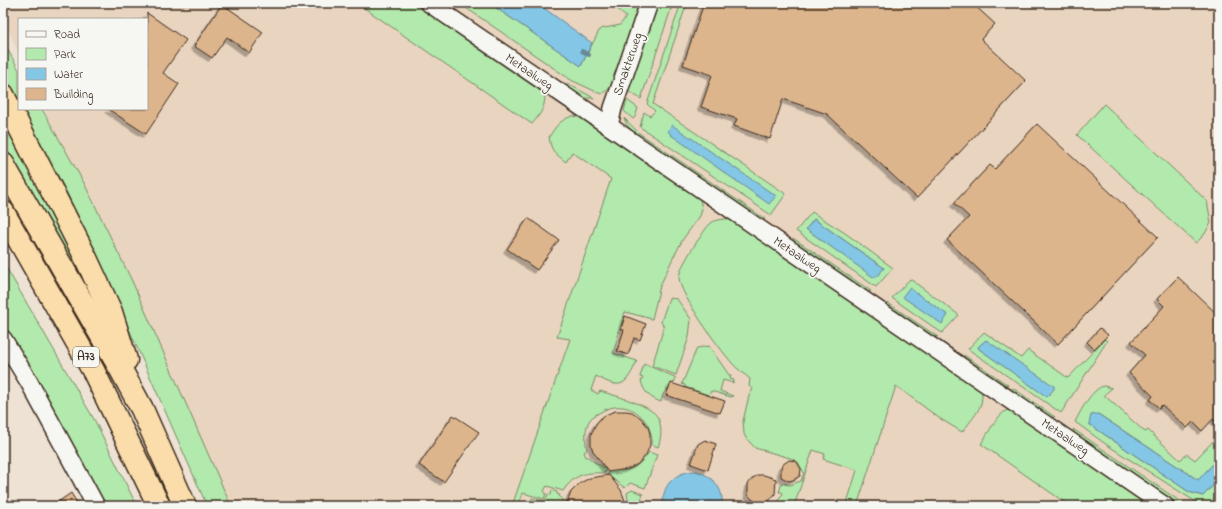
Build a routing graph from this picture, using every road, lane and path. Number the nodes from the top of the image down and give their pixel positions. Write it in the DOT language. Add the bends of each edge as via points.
graph roads {
  1 [pos="429,3"];
  2 [pos="649,3"];
  3 [pos="3,96"];
  4 [pos="609,126"];
  5 [pos="3,164"];
  6 [pos="3,212"];
  7 [pos="3,339"];
  8 [pos="142,410"];
  9 [pos="96,506"];
  10 [pos="159,506"];
  11 [pos="185,506"];
  12 [pos="1165,506"];
  1 -- 4 [label="street, Metaalweg"];
  2 -- 4 [label="street, Smakterweg"];
  3 -- 8 [label="highway, A73" via="111,312"];
  4 -- 12 [label="street, Metaalweg"];
  5 -- 8 [label="highway, A73"];
  6 -- 10 [label="highway, A73" via="94,372"];
  7 -- 9 [label="street"];
  8 -- 11 [label="highway, A73"];
}
